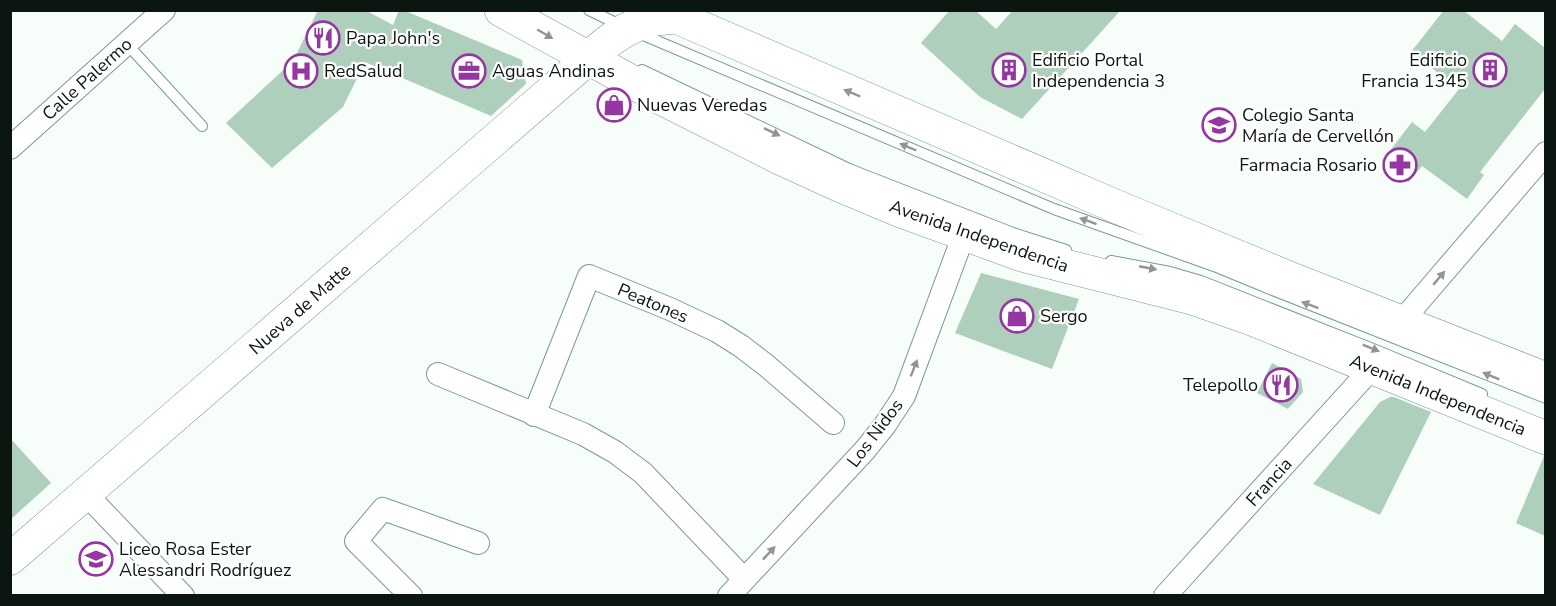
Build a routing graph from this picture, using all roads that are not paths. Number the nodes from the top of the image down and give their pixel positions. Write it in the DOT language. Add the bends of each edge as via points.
graph roads {
  1 [pos="164,10"];
  2 [pos="501,10"];
  3 [pos="589,10"];
  4 [pos="668,14"];
  5 [pos="629,29"];
  6 [pos="127,44"];
  7 [pos="588,59"];
  8 [pos="202,126"];
  9 [pos="10,148"];
  10 [pos="1545,153"];
  11 [pos="1002,158"];
  12 [pos="1084,205"];
  13 [pos="1102,215"];
  14 [pos="964,234"];
  15 [pos="1158,245"];
  16 [pos="1081,253"];
  17 [pos="1102,259"];
  18 [pos="1401,322"];
  19 [pos="1372,368"];
  20 [pos="438,374"];
  21 [pos="1545,379"];
  22 [pos="1545,398"];
  23 [pos="1493,399"];
  24 [pos="534,415"];
  25 [pos="833,423"];
  26 [pos="1545,438"];
  27 [pos="86,494"];
  28 [pos="478,543"];
  29 [pos="10,559"];
  30 [pos="737,587"];
  31 [pos="183,596"];
  32 [pos="411,596"];
  33 [pos="1165,596"];
  1 -- 6 [label="street, Calle Palermo"];
  2 -- 7 [label="main road, Avenida Independencia, one-way"];
  3 -- 5 [label="lane"];
  4 -- 5 [label="main road"];
  11 -- 4 [label="main road, one-way"];
  5 -- 7 [label="main road"];
  15 -- 5 [label="lane, one-way" via="1015,193"];
  6 -- 8 [label="lane"];
  6 -- 9 [label="street, Calle Palermo"];
  7 -- 14 [label="main road, Avenida Independencia" via="782,159"];
  7 -- 16 [label="lane, one-way" via="637,68 849,169 1013,233"];
  7 -- 27 [label="street, Nueva de Matte"];
  18 -- 10 [label="street, one-way"];
  11 -- 12 [label="lane"];
  11 -- 18 [label="main road"];
  13 -- 15 [label="lane"];
  14 -- 19 [label="main road, Avenida Independencia" via="1022,255 1192,298"];
  30 -- 14 [label="street, Los Nidos, one-way" via="866,450 895,411"];
  22 -- 15 [label="lane, one-way"];
  17 -- 23 [label="lane, one-way" via="1211,284"];
  18 -- 21 [label="main road"];
  19 -- 26 [label="main road, Avenida Independencia"];
  19 -- 33 [label="street, Francia"];
  20 -- 24 [label="street"];
  24 -- 25 [label="street, Peatones" via="589,276 717,331 767,366"];
  24 -- 30 [label="street" via="601,443 643,473"];
  27 -- 29 [label="street, Nueva de Matte"];
  27 -- 31 [label="street"];
  28 -- 32 [label="street" via="383,509 356,541"];
}
